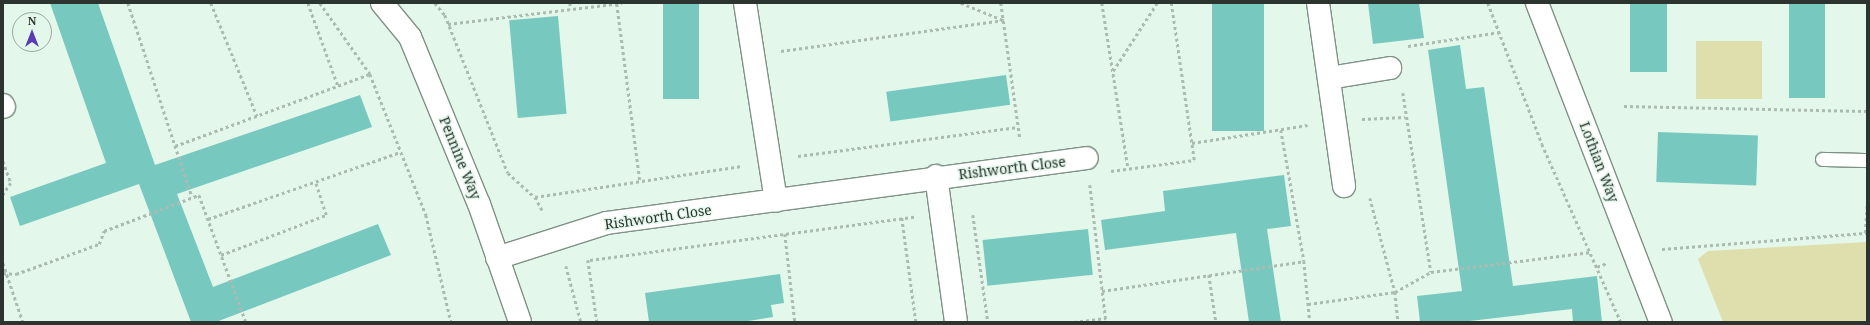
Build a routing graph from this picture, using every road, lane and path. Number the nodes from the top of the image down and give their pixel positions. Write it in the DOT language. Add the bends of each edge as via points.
graph roads {
  1 [pos="128,3"];
  2 [pos="211,3"];
  3 [pos="308,3"];
  4 [pos="320,3"];
  5 [pos="382,3"];
  6 [pos="435,3"];
  7 [pos="570,3"];
  8 [pos="622,3"];
  9 [pos="745,3"];
  10 [pos="961,3"];
  11 [pos="1001,3"];
  12 [pos="1102,3"];
  13 [pos="1157,3"];
  14 [pos="1171,3"];
  15 [pos="1318,3"];
  16 [pos="1488,3"];
  17 [pos="1537,3"];
  18 [pos="617,4"];
  19 [pos="571,9"];
  20 [pos="1004,20"];
  21 [pos="448,24"];
  22 [pos="1500,32"];
  23 [pos="1406,46"];
  24 [pos="753,55"];
  25 [pos="1390,68"];
  26 [pos="1113,71"];
  27 [pos="370,74"];
  28 [pos="1329,78"];
  29 [pos="338,86"];
  30 [pos="1402,86"];
  31 [pos="1624,106"];
  32 [pos="1867,111"];
  33 [pos="257,116"];
  34 [pos="1406,117"];
  35 [pos="1336,121"];
  36 [pos="1282,130"];
  37 [pos="1192,143"];
  38 [pos="175,146"];
  39 [pos="400,152"];
  40 [pos="1822,159"];
  41 [pos="1867,160"];
  42 [pos="3,161"];
  43 [pos="1088,166"];
  44 [pos="1026,168"];
  45 [pos="1128,168"];
  46 [pos="936,176"];
  47 [pos="640,181"];
  48 [pos="315,182"];
  49 [pos="1344,186"];
  50 [pos="3,195"];
  51 [pos="192,197"];
  52 [pos="776,201"];
  53 [pos="1867,203"];
  54 [pos="942,213"];
  55 [pos="973,215"];
  56 [pos="902,218"];
  57 [pos="208,219"];
  58 [pos="1866,233"];
  59 [pos="784,234"];
  60 [pos="558,239"];
  61 [pos="1591,252"];
  62 [pos="1634,252"];
  63 [pos="221,255"];
  64 [pos="497,258"];
  65 [pos="588,260"];
  66 [pos="581,261"];
  67 [pos="1304,261"];
  68 [pos="3,262"];
  69 [pos="573,262"];
  70 [pos="1431,272"];
  71 [pos="3,273"];
  72 [pos="7,273"];
  73 [pos="1209,275"];
  74 [pos="1102,290"];
  75 [pos="1395,292"];
  76 [pos="1308,304"];
  77 [pos="1106,318"];
  78 [pos="23,322"];
  79 [pos="246,322"];
  80 [pos="451,322"];
  81 [pos="520,322"];
  82 [pos="581,322"];
  83 [pos="597,322"];
  84 [pos="795,322"];
  85 [pos="916,322"];
  86 [pos="956,322"];
  87 [pos="988,322"];
  88 [pos="1074,322"];
  89 [pos="1106,322"];
  90 [pos="1216,322"];
  91 [pos="1310,322"];
  92 [pos="1398,322"];
  93 [pos="1621,322"];
  94 [pos="1661,322"];
  1 -- 38 [label="path"];
  2 -- 33 [label="path"];
  3 -- 29 [label="path"];
  4 -- 27 [label="path"];
  5 -- 64 [label="street, Pennine Way" via="410,37 479,204"];
  6 -- 21 [label="path"];
  7 -- 19 [label="path"];
  8 -- 18 [label="path"];
  9 -- 24 [label="street"];
  10 -- 20 [label="path"];
  11 -- 20 [label="path"];
  12 -- 26 [label="path"];
  13 -- 26 [label="path"];
  14 -- 37 [label="path"];
  15 -- 28 [label="street"];
  16 -- 22 [label="path"];
  17 -- 62 [label="street, Lothian Way"];
  18 -- 19 [label="path"];
  18 -- 47 [label="path"];
  19 -- 21 [label="path"];
  20 -- 24 [label="path"];
  20 -- 44 [label="path"];
  21 -- 60 [label="path" via="508,173 535,196"];
  22 -- 23 [label="path"];
  22 -- 61 [label="path" via="1542,144"];
  24 -- 52 [label="street"];
  25 -- 28 [label="street"];
  26 -- 45 [label="path"];
  27 -- 29 [label="path"];
  27 -- 39 [label="path"];
  28 -- 35 [label="street"];
  29 -- 33 [label="path"];
  30 -- 34 [label="path"];
  31 -- 32 [label="path"];
  33 -- 38 [label="path"];
  34 -- 35 [label="path"];
  34 -- 70 [label="path"];
  35 -- 36 [label="path"];
  35 -- 49 [label="street"];
  36 -- 37 [label="path"];
  36 -- 67 [label="path"];
  37 -- 45 [label="path" via="1194,160"];
  38 -- 51 [label="path"];
  39 -- 48 [label="path"];
  39 -- 80 [label="path" via="426,215"];
  40 -- 41 [label="lane"];
  42 -- 50 [label="path" via="11,183"];
  43 -- 44 [label="street, Rishworth Close"];
  43 -- 45 [label="path"];
  43 -- 74 [label="path"];
  44 -- 46 [label="street, Rishworth Close"];
  46 -- 52 [label="street, Rishworth Close"];
  46 -- 54 [label="street"];
  48 -- 57 [label="path"];
  48 -- 63 [label="path" via="326,215"];
  49 -- 75 [label="path" via="1367,189"];
  51 -- 57 [label="path" via="198,195"];
  51 -- 72 [label="path" via="104,231 99,244 16,274"];
  52 -- 60 [label="street, Rishworth Close" via="607,223"];
  53 -- 58 [label="path"];
  54 -- 56 [label="path"];
  54 -- 86 [label="street"];
  55 -- 87 [label="path"];
  56 -- 59 [label="path"];
  56 -- 85 [label="path"];
  57 -- 63 [label="path"];
  58 -- 62 [label="path"];
  59 -- 65 [label="path"];
  59 -- 84 [label="path"];
  60 -- 64 [label="street, Rishworth Close"];
  61 -- 70 [label="path"];
  61 -- 93 [label="path"];
  62 -- 94 [label="street, Lothian Way"];
  63 -- 79 [label="path"];
  64 -- 81 [label="street, Pennine Way"];
  65 -- 66 [label="path"];
  65 -- 83 [label="path"];
  67 -- 73 [label="path"];
  67 -- 76 [label="path"];
  68 -- 72 [label="path"];
  69 -- 82 [label="path" via="565,263"];
  70 -- 75 [label="path"];
  71 -- 72 [label="path"];
  72 -- 78 [label="path"];
  73 -- 74 [label="path"];
  73 -- 90 [label="path"];
  74 -- 77 [label="path"];
  75 -- 76 [label="path"];
  75 -- 92 [label="path"];
  76 -- 91 [label="path"];
  77 -- 88 [label="path"];
  77 -- 89 [label="path"];
}
